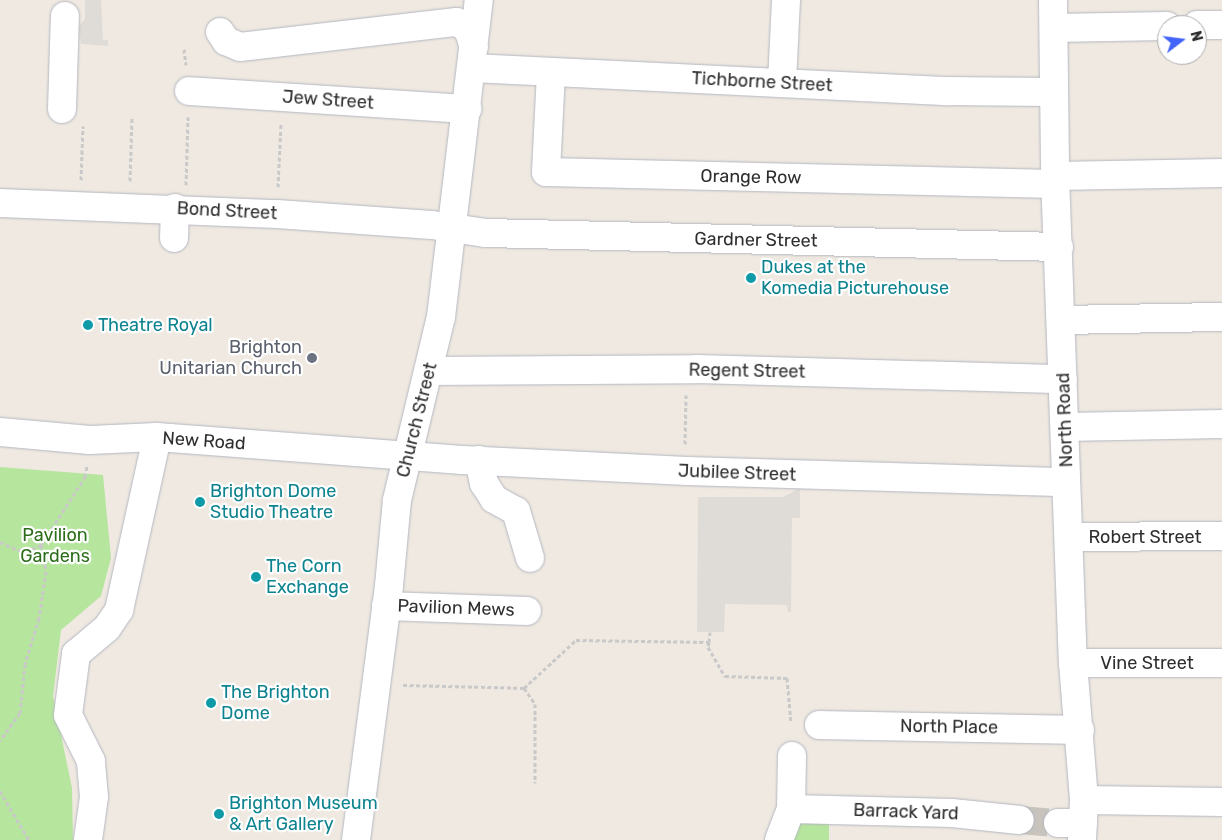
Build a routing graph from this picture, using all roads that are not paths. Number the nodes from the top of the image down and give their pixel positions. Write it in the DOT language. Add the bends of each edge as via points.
graph roads {
  1 [pos="479,0"];
  2 [pos="786,0"];
  3 [pos="1053,0"];
  4 [pos="65,16"];
  5 [pos="1207,25"];
  6 [pos="1222,25"];
  7 [pos="1157,26"];
  8 [pos="1054,28"];
  9 [pos="220,32"];
  10 [pos="473,58"];
  11 [pos="551,73"];
  12 [pos="782,82"];
  13 [pos="189,91"];
  14 [pos="1053,92"];
  15 [pos="467,109"];
  16 [pos="73,115"];
  17 [pos="1222,173"];
  18 [pos="1055,180"];
  19 [pos="0,203"];
  20 [pos="180,208"];
  21 [pos="452,229"];
  22 [pos="174,238"];
  23 [pos="1059,247"];
  24 [pos="1222,317"];
  25 [pos="1062,320"];
  26 [pos="430,371"];
  27 [pos="1063,379"];
  28 [pos="1222,424"];
  29 [pos="1066,427"];
  30 [pos="0,432"];
  31 [pos="157,437"];
  32 [pos="408,456"];
  33 [pos="479,460"];
  34 [pos="1066,482"];
  35 [pos="1222,536"];
  36 [pos="1069,537"];
  37 [pos="530,558"];
  38 [pos="386,606"];
  39 [pos="527,611"];
  40 [pos="1222,662"];
  41 [pos="1073,663"];
  42 [pos="819,725"];
  43 [pos="1080,730"];
  44 [pos="792,756"];
  45 [pos="1222,802"];
  46 [pos="791,809"];
  47 [pos="1020,820"];
  48 [pos="1077,822"];
  49 [pos="88,840"];
  50 [pos="356,840"];
  51 [pos="779,840"];
  1 -- 10 [label="street, Church Street"];
  2 -- 12 [label="street"];
  3 -- 8 [label="street, North Road"];
  4 -- 16 [label="street"];
  5 -- 6 [label="street"];
  7 -- 8 [label="street"];
  8 -- 14 [label="street, North Road"];
  9 -- 10 [label="street" via="226,41 240,47 457,22 468,30"];
  10 -- 11 [label="street, Tichborne Street"];
  10 -- 15 [label="street, Church Street"];
  11 -- 12 [label="street, Tichborne Street"];
  11 -- 18 [label="street, Orange Row" via="546,172"];
  12 -- 14 [label="street, Tichborne Street" via="948,91"];
  13 -- 15 [label="street, Jew Street"];
  14 -- 18 [label="street, North Road"];
  15 -- 21 [label="street, Church Street"];
  17 -- 18 [label="street"];
  18 -- 23 [label="street, North Road"];
  19 -- 20 [label="street, Bond Street" via="80,208"];
  20 -- 21 [label="street, Bond Street"];
  20 -- 22 [label="street"];
  21 -- 23 [label="street, Gardner Street" via="486,233"];
  21 -- 26 [label="street, Church Street"];
  23 -- 25 [label="street, North Road"];
  24 -- 25 [label="street"];
  25 -- 27 [label="street, North Road"];
  26 -- 27 [label="street, Regent Street" via="697,370"];
  26 -- 32 [label="street, Church Street"];
  27 -- 29 [label="street, North Road"];
  28 -- 29 [label="street"];
  29 -- 34 [label="street, North Road"];
  30 -- 31 [label="street, New Road" via="90,440"];
  31 -- 32 [label="street, New Road"];
  31 -- 49 [label="street" via="119,610 107,628 76,654 68,715 91,761 94,797"];
  32 -- 33 [label="street, Jubilee Street"];
  32 -- 38 [label="street, Church Street" via="397,500"];
  33 -- 34 [label="street, Jubilee Street" via="697,472"];
  33 -- 37 [label="street" via="484,483 494,499 516,511"];
  34 -- 36 [label="street, North Road"];
  35 -- 36 [label="street, Robert Street"];
  36 -- 41 [label="street, North Road"];
  38 -- 39 [label="street, Pavilion Mews"];
  38 -- 50 [label="street, Church Street"];
  40 -- 41 [label="street, Vine Street"];
  41 -- 43 [label="street, North Road"];
  42 -- 43 [label="street, North Place"];
  43 -- 48 [label="street, North Road"];
  44 -- 46 [label="street"];
  45 -- 48 [label="street"];
  46 -- 47 [label="street, Barrack Yard" via="952,813"];
  46 -- 51 [label="street"];
}
